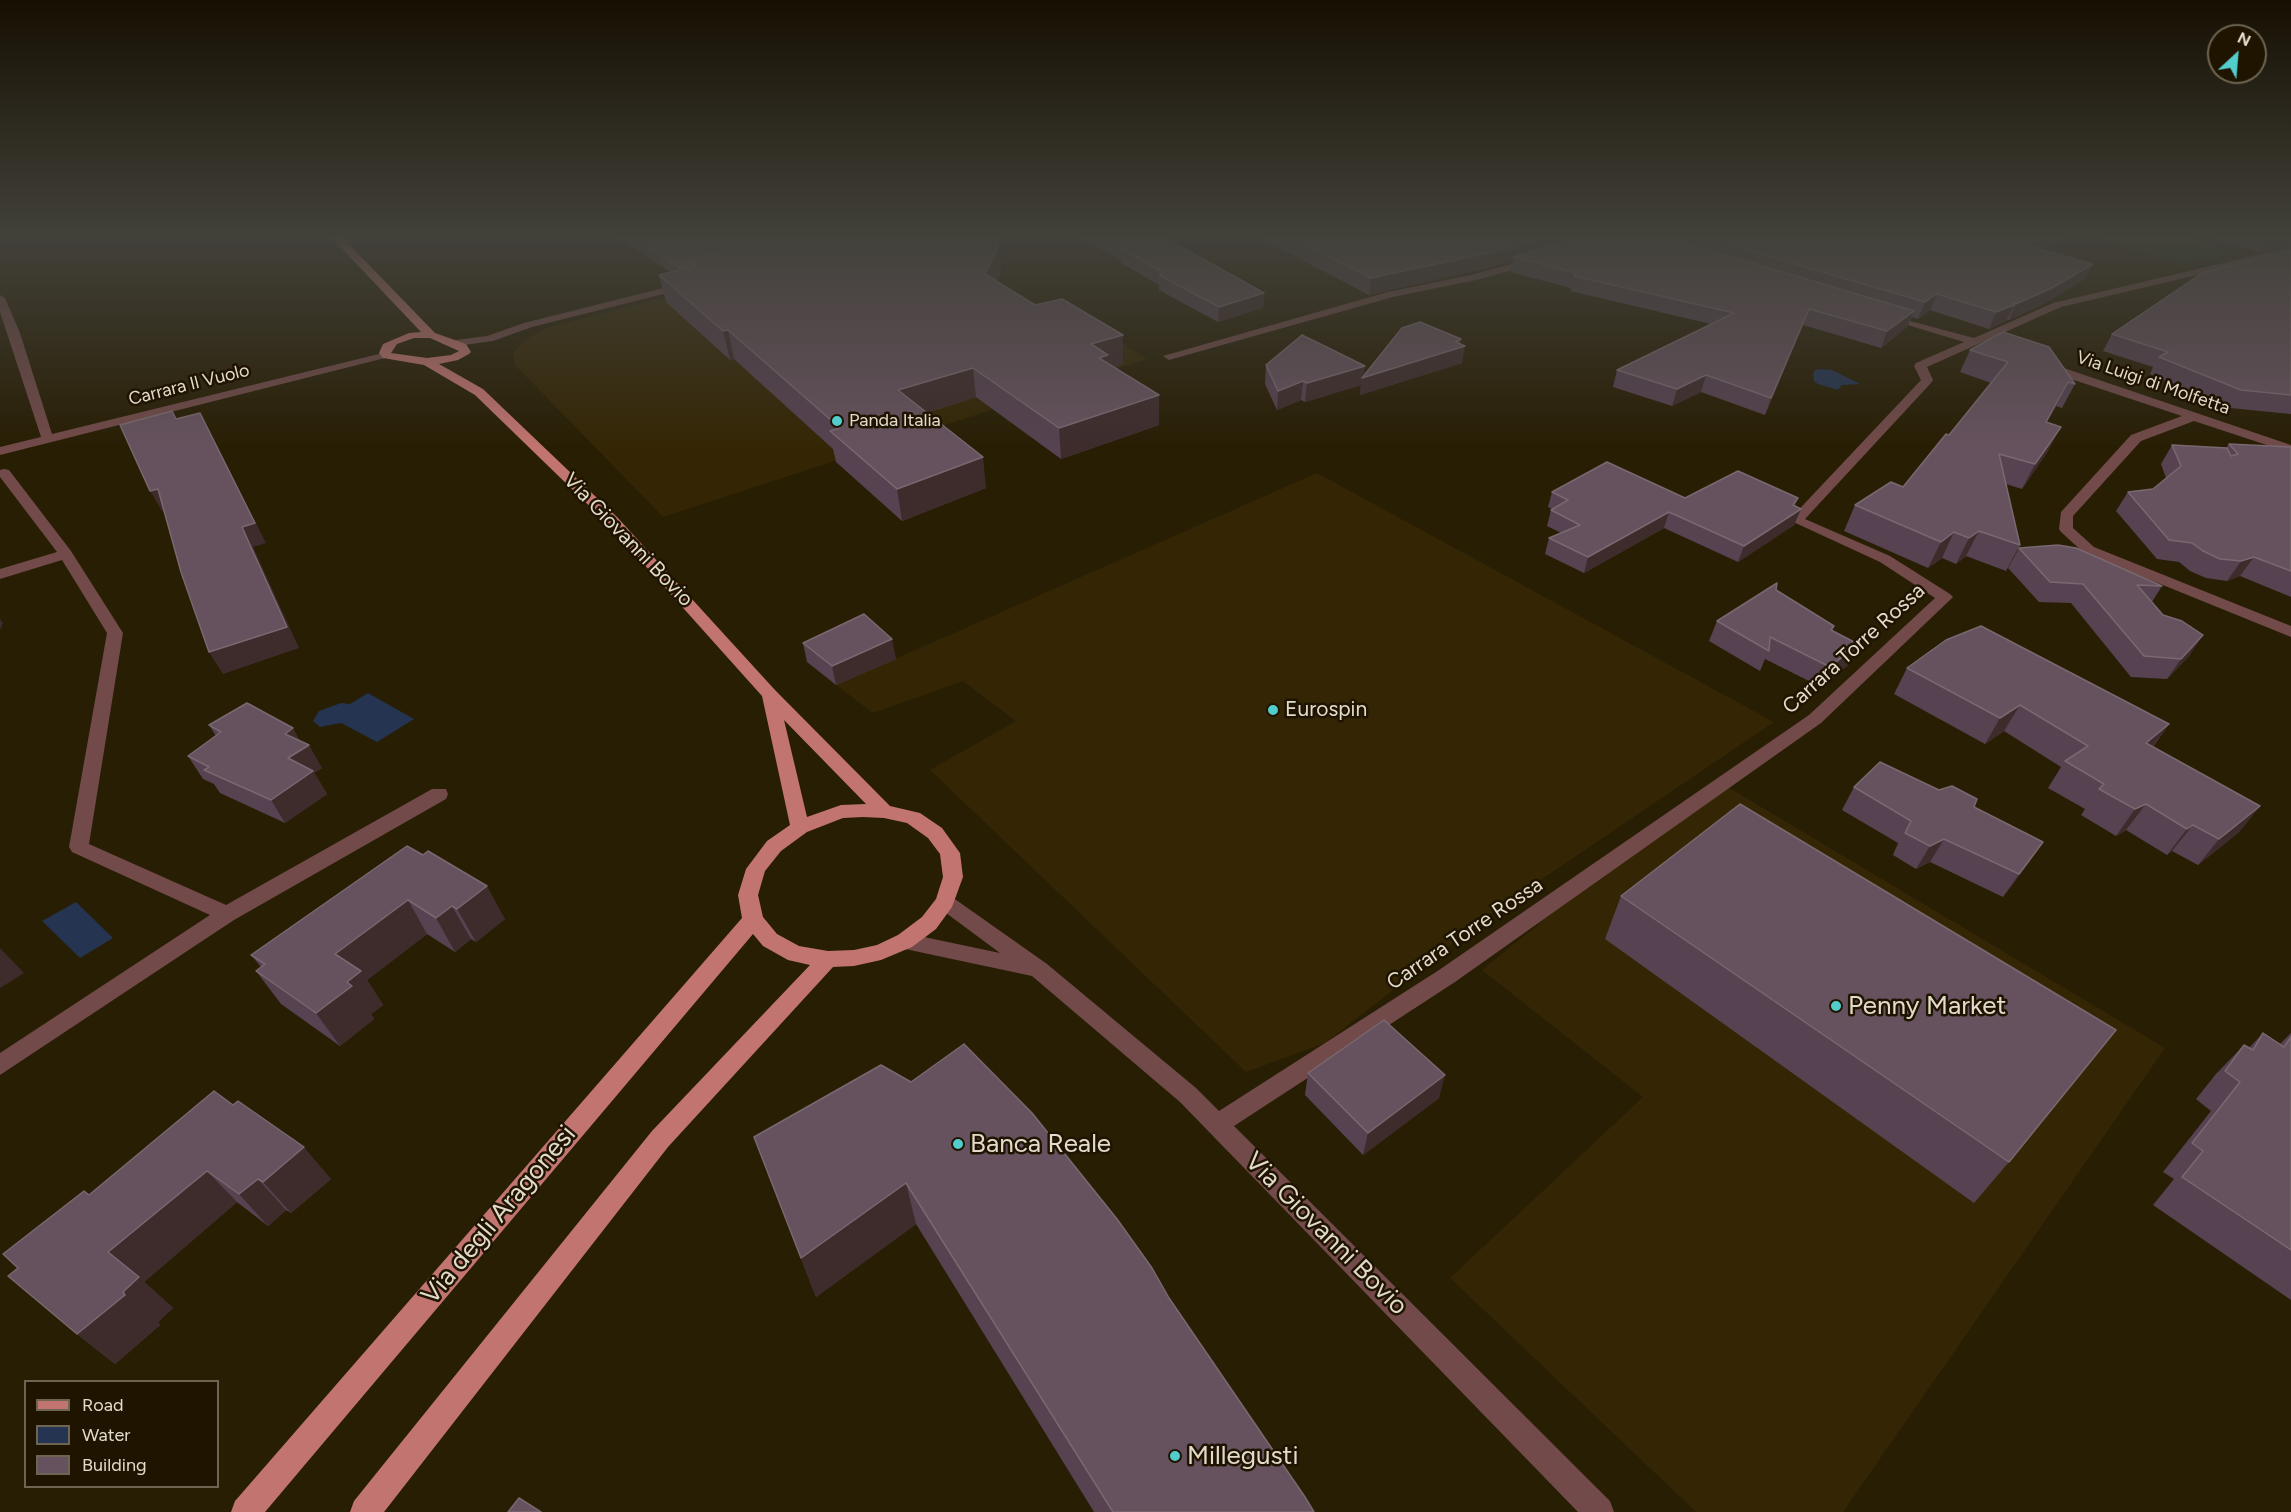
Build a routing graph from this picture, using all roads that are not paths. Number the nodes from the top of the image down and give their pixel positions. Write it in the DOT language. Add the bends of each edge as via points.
graph roads {
  1 [pos="3,308"];
  2 [pos="386,308"];
  3 [pos="598,308"];
  4 [pos="1343,308"];
  5 [pos="2051,308"];
  6 [pos="1872,311"];
  7 [pos="398,325"];
  8 [pos="14,333"];
  9 [pos="431,335"];
  10 [pos="0,336"];
  11 [pos="1972,341"];
  12 [pos="456,343"];
  13 [pos="1995,348"];
  14 [pos="387,356"];
  15 [pos="1169,356"];
  16 [pos="2028,360"];
  17 [pos="427,362"];
  18 [pos="466,364"];
  19 [pos="479,392"];
  20 [pos="2194,416"];
  21 [pos="48,438"];
  22 [pos="2291,449"];
  23 [pos="0,451"];
  24 [pos="4,473"];
  25 [pos="66,554"];
  26 [pos="0,574"];
  27 [pos="2291,632"];
  28 [pos="769,694"];
  29 [pos="439,794"];
  30 [pos="884,811"];
  31 [pos="800,827"];
  32 [pos="945,902"];
  33 [pos="226,914"];
  34 [pos="753,920"];
  35 [pos="905,941"];
  36 [pos="828,959"];
  37 [pos="1039,970"];
  38 [pos="0,1065"];
  39 [pos="1217,1124"];
  40 [pos="246,1512"];
  41 [pos="365,1512"];
  42 [pos="1599,1512"];
  1 -- 8 [label="street"];
  2 -- 7 [label="main road"];
  3 -- 12 [label="street" via="489,339"];
  4 -- 15 [label="street"];
  5 -- 11 [label="street, Carrara Torre Rossa"];
  6 -- 11 [label="street"];
  7 -- 9 [label="main road"];
  7 -- 9 [label="main road" via="413,335"];
  7 -- 14 [label="main road" via="387,346"];
  8 -- 10 [label="street"];
  8 -- 21 [label="street"];
  9 -- 12 [label="main road"];
  11 -- 13 [label="street"];
  11 -- 39 [label="street, Carrara Torre Rossa" via="1920,366 1927,380 1796,520 1885,559 1945,597 1815,719 1447,976"];
  12 -- 18 [label="main road" via="465,349"];
  14 -- 17 [label="main road"];
  14 -- 21 [label="street, Carrara Il Vuolo"];
  16 -- 20 [label="street, Via Luigi di Molfetta"];
  17 -- 18 [label="main road"];
  17 -- 19 [label="main road"];
  18 -- 19 [label="main road"];
  19 -- 28 [label="main road, Via Giovanni Bovio" via="612,520"];
  20 -- 22 [label="street, Via Luigi di Molfetta"];
  20 -- 27 [label="street" via="2136,438 2066,515 2066,529 2089,550"];
  21 -- 23 [label="street, Carrara Il Vuolo"];
  24 -- 25 [label="street"];
  25 -- 26 [label="street"];
  25 -- 33 [label="street" via="116,633 80,847"];
  28 -- 30 [label="main road, Via Giovanni Bovio"];
  28 -- 31 [label="main road, Via Giovanni Bovio"];
  29 -- 33 [label="street"];
  30 -- 31 [label="main road" via="841,812"];
  30 -- 32 [label="main road" via="913,818 935,833 950,853 953,877"];
  31 -- 34 [label="main road" via="774,846 756,869 748,895"];
  32 -- 35 [label="main road" via="928,923"];
  32 -- 37 [label="street, Via Giovanni Bovio"];
  33 -- 38 [label="street"];
  34 -- 36 [label="main road" via="770,940 795,954"];
  34 -- 40 [label="main road, Via degli Aragonesi"];
  35 -- 36 [label="main road" via="881,952"];
  35 -- 37 [label="street, Via Giovanni Bovio"];
  36 -- 41 [label="main road" via="660,1139"];
  37 -- 39 [label="street, Via Giovanni Bovio"];
  39 -- 42 [label="street, Via Giovanni Bovio"];
}
